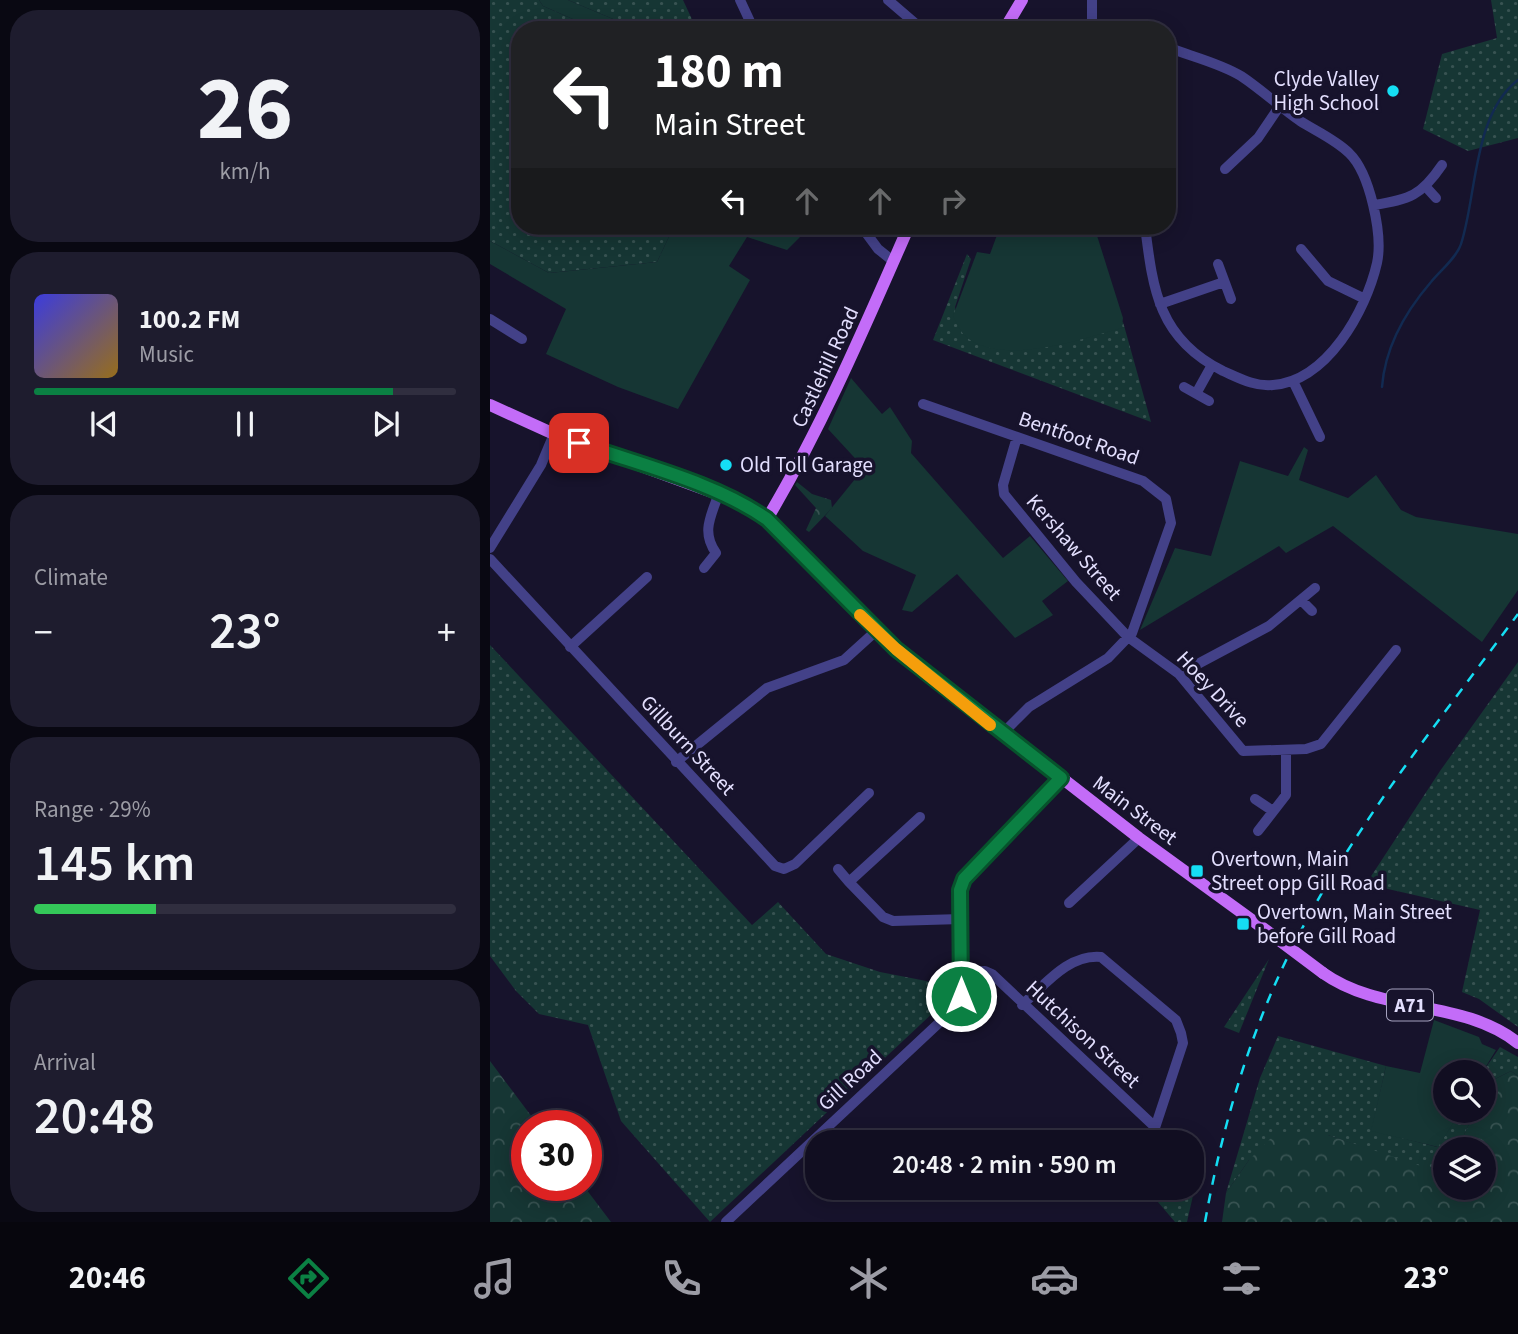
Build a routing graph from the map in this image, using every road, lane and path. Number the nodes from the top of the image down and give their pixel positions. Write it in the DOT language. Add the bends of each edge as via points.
graph roads {
  1 [pos="740,0"];
  2 [pos="887,0"];
  3 [pos="1022,0"];
  4 [pos="1092,0"];
  5 [pos="750,21"];
  6 [pos="912,21"];
  7 [pos="1009,21"];
  8 [pos="1092,21"];
  9 [pos="1176,50"];
  10 [pos="1279,107"];
  11 [pos="1442,165"];
  12 [pos="1225,169"];
  13 [pos="1426,187"];
  14 [pos="1436,198"];
  15 [pos="1374,205"];
  16 [pos="868,235"];
  17 [pos="905,235"];
  18 [pos="1147,235"];
  19 [pos="1301,249"];
  20 [pos="893,261"];
  21 [pos="1218,264"];
  22 [pos="1224,282"];
  23 [pos="1363,298"];
  24 [pos="1231,299"];
  25 [pos="1160,304"];
  26 [pos="490,319"];
  27 [pos="522,339"];
  28 [pos="1212,365"];
  29 [pos="1293,381"];
  30 [pos="1184,387"];
  31 [pos="1197,392"];
  32 [pos="1209,401"];
  33 [pos="923,404"];
  34 [pos="490,405"];
  35 [pos="554,434"];
  36 [pos="1017,437"];
  37 [pos="1320,437"];
  38 [pos="719,494"];
  39 [pos="767,519"];
  40 [pos="490,548"];
  41 [pos="490,559"];
  42 [pos="704,568"];
  43 [pos="647,577"];
  44 [pos="1315,588"];
  45 [pos="1301,600"];
  46 [pos="1312,611"];
  47 [pos="876,631"];
  48 [pos="1128,637"];
  49 [pos="570,647"];
  50 [pos="1396,650"];
  51 [pos="1179,674"];
  52 [pos="1003,734"];
  53 [pos="1286,750"];
  54 [pos="676,762"];
  55 [pos="1061,778"];
  56 [pos="869,793"];
  57 [pos="1255,799"];
  58 [pos="1273,811"];
  59 [pos="920,817"];
  60 [pos="1258,831"];
  61 [pos="1139,838"];
  62 [pos="838,869"];
  63 [pos="849,882"];
  64 [pos="1069,903"];
  65 [pos="961,919"];
  66 [pos="961,972"];
  67 [pos="1022,1004"];
  68 [pos="1518,1043"];
  69 [pos="1154,1126"];
  70 [pos="1153,1130"];
  71 [pos="726,1222"];
  1 -- 5 [label="street"];
  2 -- 6 [label="street"];
  3 -- 7 [label="main road"];
  4 -- 8 [label="street"];
  9 -- 10 [label="street" via="1239,75"];
  10 -- 12 [label="street" via="1258,138"];
  10 -- 15 [label="street" via="1349,153 1362,170"];
  11 -- 13 [label="street"];
  13 -- 14 [label="street"];
  13 -- 15 [label="street" via="1407,200"];
  15 -- 23 [label="street" via="1377,262"];
  16 -- 20 [label="street"];
  17 -- 20 [label="main road, Castlehill Road"];
  18 -- 25 [label="street"];
  19 -- 23 [label="street" via="1328,281"];
  20 -- 39 [label="main road, Castlehill Road" via="819,428"];
  21 -- 22 [label="street"];
  22 -- 24 [label="street"];
  22 -- 25 [label="street"];
  23 -- 29 [label="street" via="1331,356"];
  25 -- 28 [label="street" via="1175,336"];
  26 -- 27 [label="street"];
  28 -- 29 [label="street" via="1257,384"];
  28 -- 31 [label="street"];
  29 -- 37 [label="street"];
  30 -- 31 [label="street"];
  31 -- 32 [label="street"];
  33 -- 36 [label="street, Bentfoot Road"];
  34 -- 35 [label="main road, Main Street / A71"];
  35 -- 38 [label="main road, Main Street / A71"];
  35 -- 40 [label="street" via="541,465"];
  36 -- 48 [label="street, Kershaw Street" via="1004,494 1046,549"];
  36 -- 48 [label="street, Bentfoot Road" via="1143,481 1166,499 1171,523"];
  38 -- 39 [label="main road, Main Street / A71"];
  38 -- 42 [label="street" via="706,530 716,554"];
  39 -- 47 [label="main road, Main Street / A71"];
  41 -- 49 [label="street, Gillburn Street"];
  43 -- 49 [label="street"];
  44 -- 45 [label="street"];
  45 -- 46 [label="street"];
  45 -- 51 [label="street" via="1269,626"];
  47 -- 52 [label="main road, Main Street / A71"];
  47 -- 54 [label="street" via="845,660 767,688"];
  48 -- 51 [label="street, Hoey Drive"];
  48 -- 52 [label="street, Bentfoot Road" via="1108,658 1029,708"];
  49 -- 54 [label="street, Gillburn Street"];
  50 -- 53 [label="street, Hoey Drive" via="1321,744"];
  51 -- 53 [label="street, Hoey Drive" via="1243,751"];
  52 -- 55 [label="main road, Main Street / A71"];
  53 -- 58 [label="street" via="1286,795"];
  54 -- 56 [label="street, Gillburn Street" via="775,866 784,869 795,864"];
  55 -- 61 [label="main road, Main Street / A71"];
  55 -- 65 [label="street, Gill Road" via="964,879"];
  57 -- 58 [label="street"];
  58 -- 60 [label="street"];
  59 -- 63 [label="street"];
  61 -- 64 [label="street"];
  61 -- 68 [label="main road, Main Street / A71, bridge" via="1323,973 1360,994 1456,1016 1501,1031"];
  62 -- 63 [label="street"];
  63 -- 65 [label="street" via="883,917 893,921"];
  65 -- 66 [label="street, Gill Road"];
  66 -- 67 [label="street, Hutchison Street" via="985,971"];
  66 -- 71 [label="street, Gill Road" via="956,1007"];
  67 -- 69 [label="street, Hutchison Street"];
  67 -- 69 [label="street" via="1065,967 1088,956 1101,957 1176,1020 1183,1043"];
  69 -- 70 [label="street"];
}
